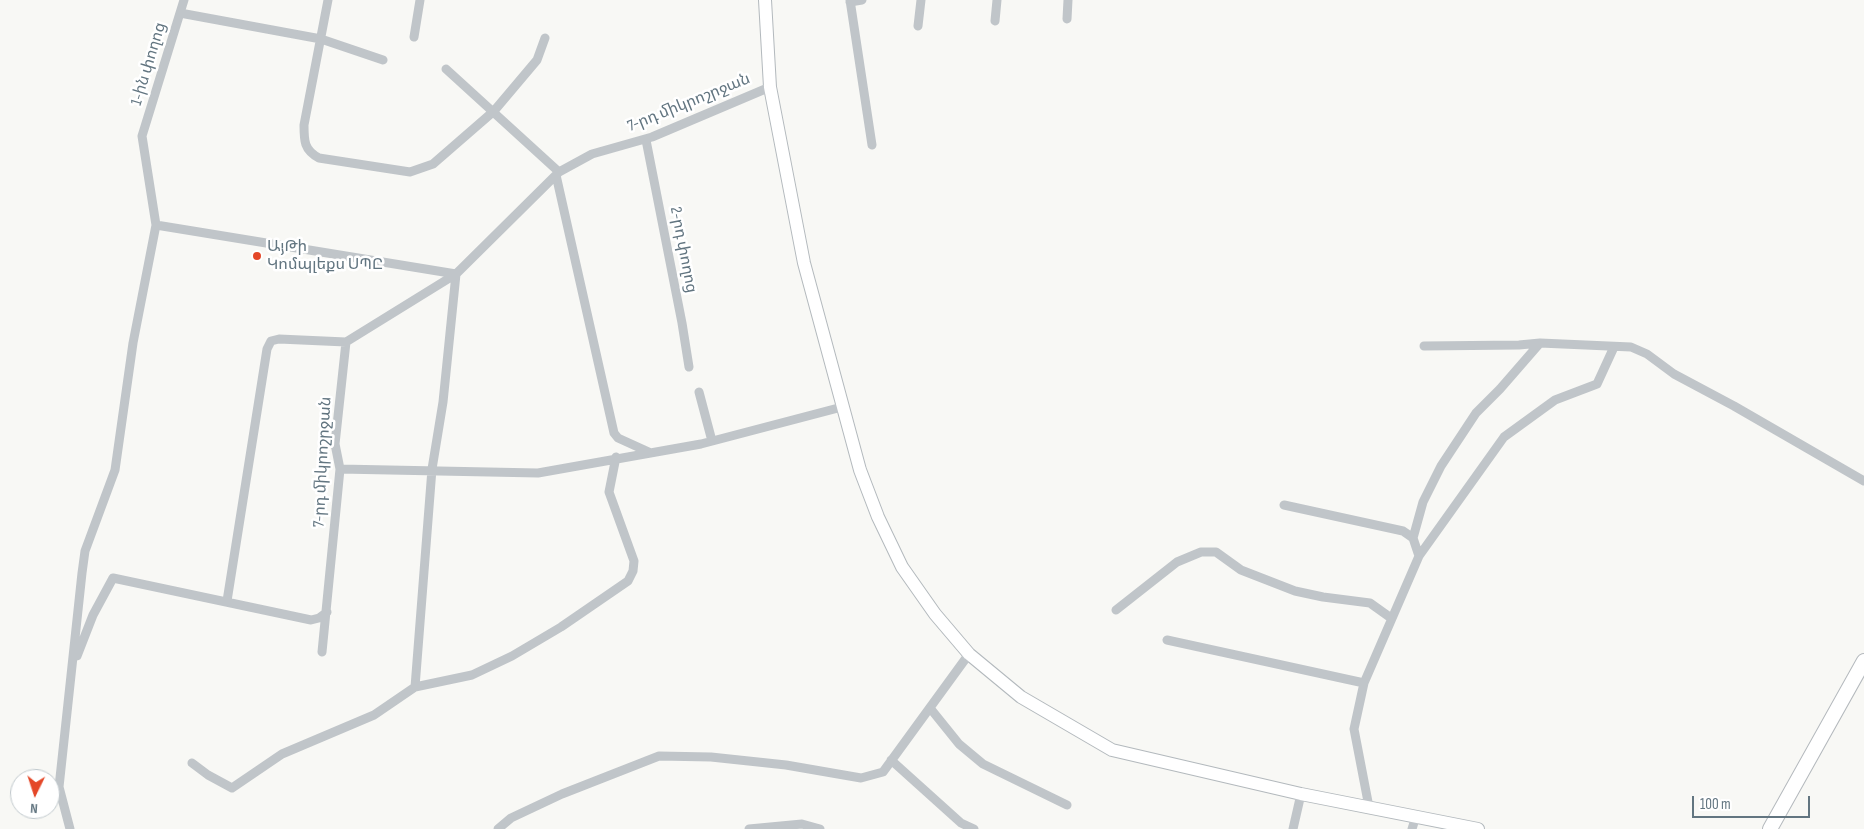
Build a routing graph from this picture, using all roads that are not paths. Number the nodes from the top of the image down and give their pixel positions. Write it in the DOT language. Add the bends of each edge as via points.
graph roads {
  1 [pos="184,0"];
  2 [pos="328,0"];
  3 [pos="420,0"];
  4 [pos="765,0"];
  5 [pos="862,0"];
  6 [pos="921,0"];
  7 [pos="997,0"];
  8 [pos="1068,0"];
  9 [pos="850,1"];
  10 [pos="180,13"];
  11 [pos="1066,19"];
  12 [pos="995,21"];
  13 [pos="918,26"];
  14 [pos="414,37"];
  15 [pos="545,38"];
  16 [pos="321,39"];
  17 [pos="383,60"];
  18 [pos="446,69"];
  19 [pos="770,87"];
  20 [pos="494,111"];
  21 [pos="646,140"];
  22 [pos="872,145"];
  23 [pos="557,174"];
  24 [pos="156,225"];
  25 [pos="456,274"];
  26 [pos="346,342"];
  27 [pos="1540,343"];
  28 [pos="1424,346"];
  29 [pos="1614,347"];
  30 [pos="689,367"];
  31 [pos="700,392"];
  32 [pos="842,407"];
  33 [pos="712,441"];
  34 [pos="651,453"];
  35 [pos="616,457"];
  36 [pos="340,469"];
  37 [pos="432,469"];
  38 [pos="1864,482"];
  39 [pos="1284,505"];
  40 [pos="1413,538"];
  41 [pos="1418,556"];
  42 [pos="227,601"];
  43 [pos="1116,610"];
  44 [pos="327,612"];
  45 [pos="1391,618"];
  46 [pos="1167,640"];
  47 [pos="322,652"];
  48 [pos="969,654"];
  49 [pos="1864,660"];
  50 [pos="73,667"];
  51 [pos="1364,683"];
  52 [pos="415,687"];
  53 [pos="930,708"];
  54 [pos="891,760"];
  55 [pos="192,763"];
  56 [pos="1301,794"];
  57 [pos="1067,805"];
  58 [pos="1369,807"];
  59 [pos="1416,816"];
  60 [pos="70,829"];
  61 [pos="498,829"];
  62 [pos="749,829"];
  63 [pos="820,829"];
  64 [pos="974,829"];
  65 [pos="1293,829"];
  66 [pos="1412,829"];
  67 [pos="1478,829"];
  68 [pos="1770,829"];
  1 -- 10 [label="street, 1-ին փողոց"];
  2 -- 16 [label="street"];
  3 -- 14 [label="street"];
  4 -- 19 [label="main road"];
  5 -- 9 [label="street"];
  6 -- 13 [label="street"];
  7 -- 12 [label="street"];
  8 -- 11 [label="street"];
  9 -- 22 [label="street"];
  10 -- 16 [label="street"];
  10 -- 24 [label="street, 1-ին փողոց" via="142,136"];
  15 -- 20 [label="street" via="537,60"];
  16 -- 17 [label="street"];
  16 -- 20 [label="street" via="304,125 304,144 318,158 410,172 420,170 433,164"];
  18 -- 20 [label="street"];
  19 -- 21 [label="street, 7-րդ միկրոշրջան"];
  19 -- 32 [label="main road" via="804,263"];
  20 -- 23 [label="street"];
  21 -- 23 [label="street, 7-րդ միկրոշրջան" via="592,154"];
  21 -- 30 [label="street, 2-րդ փողոց"];
  23 -- 25 [label="street, 7-րդ միկրոշրջան"];
  23 -- 34 [label="street" via="614,433"];
  24 -- 25 [label="street"];
  24 -- 50 [label="street" via="133,343 115,470 85,551"];
  25 -- 26 [label="street, 7-րդ միկրոշրջան"];
  25 -- 37 [label="street" via="443,402"];
  26 -- 36 [label="street, 7-րդ միկրոշրջան" via="335,444"];
  26 -- 42 [label="street" via="278,339 272,341 267,349"];
  27 -- 28 [label="street"];
  27 -- 29 [label="street"];
  27 -- 40 [label="street" via="1476,413 1441,466 1423,502"];
  29 -- 38 [label="street" via="1631,347 1647,354 1674,374"];
  29 -- 41 [label="street" via="1597,384 1555,400 1504,437"];
  31 -- 33 [label="street"];
  32 -- 33 [label="street"];
  32 -- 48 [label="main road" via="860,470 902,567 935,614"];
  33 -- 34 [label="street"];
  34 -- 35 [label="street"];
  35 -- 37 [label="street" via="538,472"];
  35 -- 52 [label="street" via="609,492 634,561 628,580 561,627 512,656 472,675"];
  36 -- 37 [label="street"];
  36 -- 44 [label="street, 7-րդ միկրոշրջան"];
  37 -- 52 [label="street"];
  39 -- 40 [label="street" via="1403,530"];
  40 -- 41 [label="street"];
  41 -- 45 [label="street"];
  42 -- 44 [label="street" via="311,620"];
  42 -- 50 [label="street" via="113,578 93,615"];
  43 -- 45 [label="street" via="1177,562 1201,552 1216,552 1241,570 1295,591 1370,603"];
  44 -- 47 [label="street, 7-րդ միկրոշրջան"];
  45 -- 51 [label="street"];
  46 -- 51 [label="street"];
  48 -- 53 [label="street"];
  48 -- 56 [label="main road" via="1021,697 1112,750"];
  49 -- 68 [label="main road"];
  50 -- 60 [label="street" via="59,787"];
  51 -- 58 [label="street" via="1354,728"];
  52 -- 55 [label="street" via="374,715 282,754 232,788"];
  53 -- 54 [label="street"];
  53 -- 57 [label="street" via="959,744 983,764"];
  54 -- 61 [label="street" via="883,772 862,778 786,765 710,757 659,756 562,794 511,818"];
  54 -- 64 [label="street" via="961,823"];
  56 -- 58 [label="main road"];
  56 -- 65 [label="street"];
  58 -- 59 [label="main road"];
  59 -- 66 [label="street"];
  59 -- 67 [label="main road"];
  62 -- 63 [label="street" via="802,824"];
}
